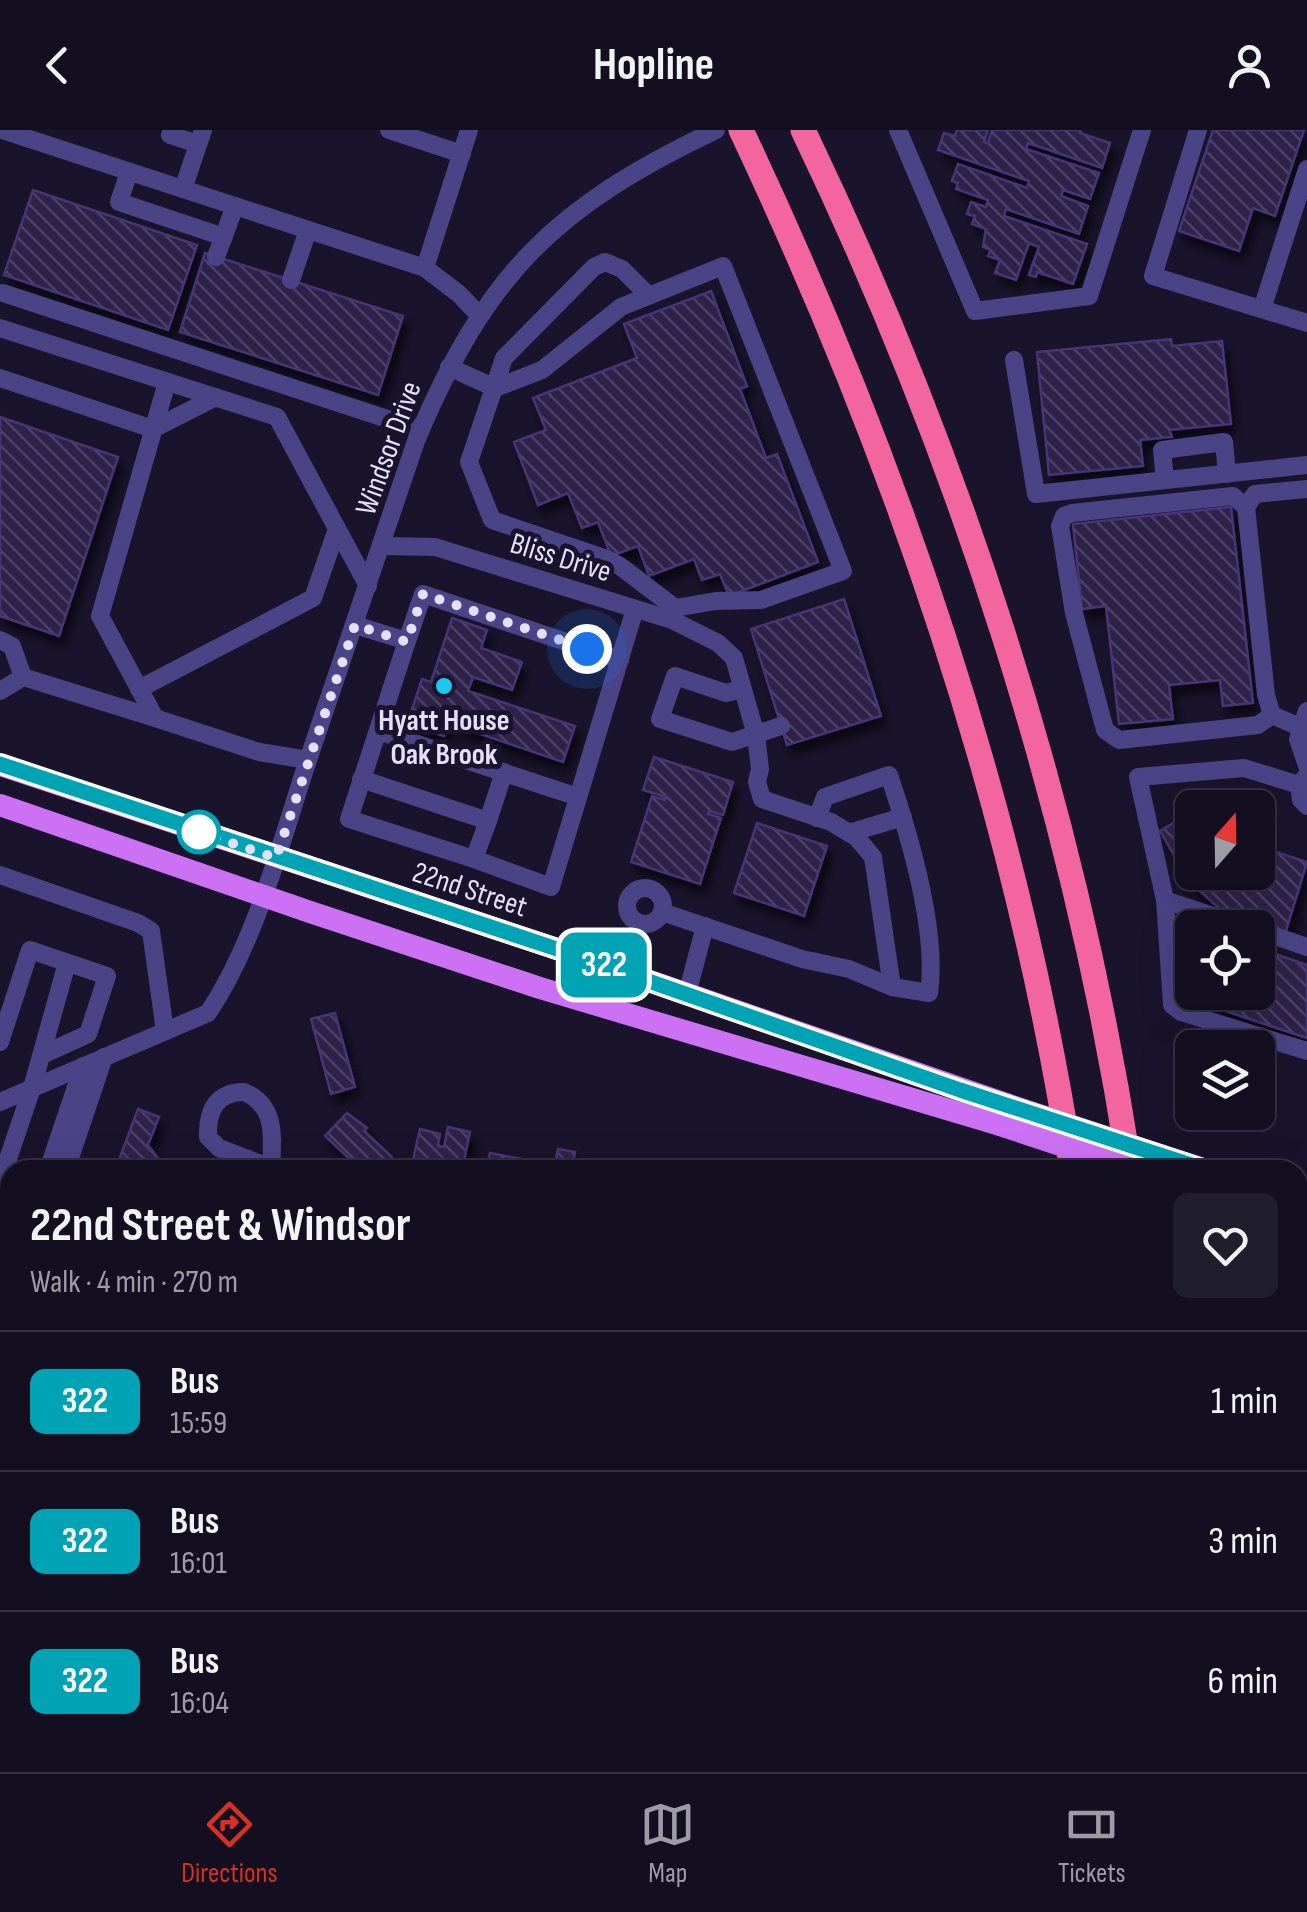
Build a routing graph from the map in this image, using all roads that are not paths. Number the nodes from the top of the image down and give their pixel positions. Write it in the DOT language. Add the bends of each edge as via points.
graph roads {
  1 [pos="2,130"];
  2 [pos="172,130"];
  3 [pos="389,130"];
  4 [pos="470,130"];
  5 [pos="716,130"];
  6 [pos="741,130"];
  7 [pos="804,130"];
  8 [pos="898,130"];
  9 [pos="1142,130"];
  10 [pos="1198,130"];
  11 [pos="200,137"];
  12 [pos="462,154"];
  13 [pos="1307,168"];
  14 [pos="129,172"];
  15 [pos="183,189"];
  16 [pos="236,206"];
  17 [pos="308,230"];
  18 [pos="224,236"];
  19 [pos="216,257"];
  20 [pos="425,268"];
  21 [pos="291,280"];
  22 [pos="3,293"];
  23 [pos="649,296"];
  24 [pos="1262,309"];
  25 [pos="479,315"];
  26 [pos="1307,322"];
  27 [pos="0,328"];
  28 [pos="1014,360"];
  29 [pos="449,367"];
  30 [pos="0,378"];
  31 [pos="167,382"];
  32 [pos="495,388"];
  33 [pos="216,397"];
  34 [pos="153,429"];
  35 [pos="421,430"];
  36 [pos="1307,465"];
  37 [pos="1228,474"];
  38 [pos="1165,480"];
  39 [pos="1307,489"];
  40 [pos="1246,507"];
  41 [pos="338,529"];
  42 [pos="382,546"];
  43 [pos="368,586"];
  44 [pos="636,608"];
  45 [pos="674,614"];
  46 [pos="355,625"];
  47 [pos="0,640"];
  48 [pos="407,642"];
  49 [pos="620,660"];
  50 [pos="23,677"];
  51 [pos="140,689"];
  52 [pos="742,689"];
  53 [pos="0,691"];
  54 [pos="1272,715"];
  55 [pos="156,718"];
  56 [pos="1303,719"];
  57 [pos="781,726"];
  58 [pos="378,732"];
  59 [pos="756,735"];
  60 [pos="308,760"];
  61 [pos="0,764"];
  62 [pos="1307,766"];
  63 [pos="504,772"];
  64 [pos="361,778"];
  65 [pos="1303,780"];
  66 [pos="578,797"];
  67 [pos="0,805"];
  68 [pos="1307,806"];
  69 [pos="903,817"];
  70 [pos="817,818"];
  71 [pos="488,821"];
  72 [pos="849,833"];
  73 [pos="276,858"];
  74 [pos="474,860"];
  75 [pos="0,875"];
  76 [pos="262,895"];
  77 [pos="1165,900"];
  78 [pos="1195,910"];
  79 [pos="662,912"];
  80 [pos="705,926"];
  81 [pos="1275,936"];
  82 [pos="1307,946"];
  83 [pos="67,963"];
  84 [pos="892,987"];
  85 [pos="687,994"];
  86 [pos="165,1031"];
  87 [pos="0,1042"];
  88 [pos="1307,1051"];
  89 [pos="42,1055"];
  90 [pos="104,1058"];
  91 [pos="83,1066"];
  92 [pos="32,1088"];
  93 [pos="0,1102"];
  94 [pos="1003,1115"];
  95 [pos="8,1160"];
  96 [pos="51,1160"];
  97 [pos="69,1160"];
  98 [pos="249,1160"];
  99 [pos="271,1160"];
  100 [pos="1070,1160"];
  101 [pos="1109,1160"];
  102 [pos="1131,1160"];
  103 [pos="1169,1160"];
  1 -- 14 [label="street"];
  2 -- 11 [label="street" via="170,135"];
  3 -- 12 [label="street"];
  4 -- 12 [label="street"];
  5 -- 25 [label="street, Windsor Drive" via="627,176 563,222"];
  6 -- 100 [label="highway" via="872,433 950,657 1032,954"];
  7 -- 102 [label="highway" via="925,413 993,606 1086,940"];
  8 -- 9 [label="street" via="975,311 1089,296"];
  10 -- 24 [label="street" via="1153,276"];
  11 -- 15 [label="street"];
  12 -- 20 [label="street"];
  13 -- 24 [label="street"];
  14 -- 15 [label="street"];
  14 -- 18 [label="street" via="119,202"];
  15 -- 16 [label="street"];
  16 -- 17 [label="street"];
  16 -- 18 [label="street"];
  17 -- 20 [label="street"];
  17 -- 21 [label="street"];
  18 -- 19 [label="street"];
  20 -- 25 [label="street"];
  22 -- 35 [label="street"];
  23 -- 32 [label="street" via="621,307 542,370"];
  23 -- 32 [label="street" via="622,269 605,262 594,267 504,358"];
  23 -- 45 [label="street" via="723,266 843,571 760,600 716,601"];
  24 -- 26 [label="street"];
  25 -- 29 [label="street, Windsor Drive"];
  27 -- 31 [label="street"];
  28 -- 38 [label="street" via="1036,494"];
  29 -- 32 [label="street"];
  29 -- 35 [label="street, Windsor Drive"];
  30 -- 34 [label="street"];
  31 -- 33 [label="street"];
  31 -- 34 [label="street"];
  32 -- 45 [label="street" via="469,462 492,520 620,566"];
  33 -- 34 [label="street"];
  33 -- 41 [label="street" via="276,417"];
  34 -- 51 [label="street" via="100,616"];
  35 -- 42 [label="street, Windsor Drive"];
  36 -- 37 [label="street"];
  37 -- 38 [label="street"];
  37 -- 38 [label="street" via="1224,442 1162,450"];
  39 -- 40 [label="street" via="1256,494"];
  40 -- 54 [label="street"];
  40 -- 54 [label="street" via="1233,496 1072,513 1060,526 1074,613 1110,737 1258,725"];
  41 -- 43 [label="street"];
  41 -- 51 [label="street" via="312,598"];
  42 -- 43 [label="street, Windsor Drive"];
  42 -- 44 [label="street, Bliss Drive" via="435,547"];
  43 -- 46 [label="street, Windsor Drive"];
  44 -- 45 [label="street, Bliss Drive"];
  44 -- 49 [label="street"];
  45 -- 52 [label="street, Bliss Drive" via="734,658"];
  46 -- 48 [label="street"];
  46 -- 60 [label="street, Windsor Drive"];
  47 -- 50 [label="street" via="12,646"];
  48 -- 49 [label="street" via="423,594"];
  48 -- 58 [label="street"];
  49 -- 66 [label="street"];
  50 -- 53 [label="street"];
  50 -- 55 [label="street"];
  51 -- 55 [label="street"];
  52 -- 59 [label="street"];
  52 -- 59 [label="street" via="726,693 674,676 660,719 732,742"];
  54 -- 56 [label="street"];
  55 -- 60 [label="street" via="259,752"];
  56 -- 62 [label="street" via="1300,750"];
  57 -- 59 [label="street"];
  58 -- 63 [label="street"];
  58 -- 64 [label="street"];
  59 -- 70 [label="street" via="762,798"];
  60 -- 73 [label="street, Windsor Drive"];
  61 -- 73 [label="main road, 22nd Street"];
  63 -- 66 [label="street"];
  63 -- 71 [label="street"];
  64 -- 71 [label="street"];
  64 -- 74 [label="street" via="349,819"];
  65 -- 68 [label="street" via="1301,800"];
  65 -- 77 [label="street" via="1244,768 1138,777"];
  66 -- 74 [label="street" via="551,887"];
  67 -- 76 [label="main road, 22nd Street"];
  69 -- 70 [label="street" via="889,775 825,797"];
  69 -- 72 [label="street"];
  69 -- 84 [label="street" via="932,972 929,993"];
  70 -- 72 [label="street"];
  71 -- 74 [label="street"];
  72 -- 84 [label="street" via="873,858"];
  73 -- 76 [label="street, Windsor Drive"];
  73 -- 85 [label="main road, 22nd Street"];
  75 -- 86 [label="street" via="151,932"];
  76 -- 86 [label="street, Windsor Drive" via="227,985 208,1013"];
  76 -- 94 [label="main road, 22nd Street" via="540,988"];
  77 -- 78 [label="street"];
  77 -- 88 [label="street" via="1172,1005"];
  79 -- 80 [label="street"];
  80 -- 84 [label="street"];
  80 -- 85 [label="street"];
  81 -- 82 [label="street"];
  83 -- 87 [label="street" via="30,950"];
  83 -- 89 [label="street"];
  83 -- 89 [label="street" via="107,976 88,1034"];
  85 -- 94 [label="main road, 22nd Street"];
  86 -- 90 [label="street, Windsor Drive"];
  89 -- 92 [label="street"];
  90 -- 91 [label="street, Windsor Drive"];
  90 -- 97 [label="street"];
  91 -- 92 [label="street, Windsor Drive"];
  91 -- 96 [label="street"];
  92 -- 93 [label="street, Windsor Drive"];
  92 -- 95 [label="street"];
  94 -- 101 [label="main road, 22nd Street, bridge"];
  94 -- 103 [label="main road, 22nd Street, bridge"];
  98 -- 99 [label="street" via="208,1137 212,1107 221,1096 244,1092 264,1106 272,1123"];
}
